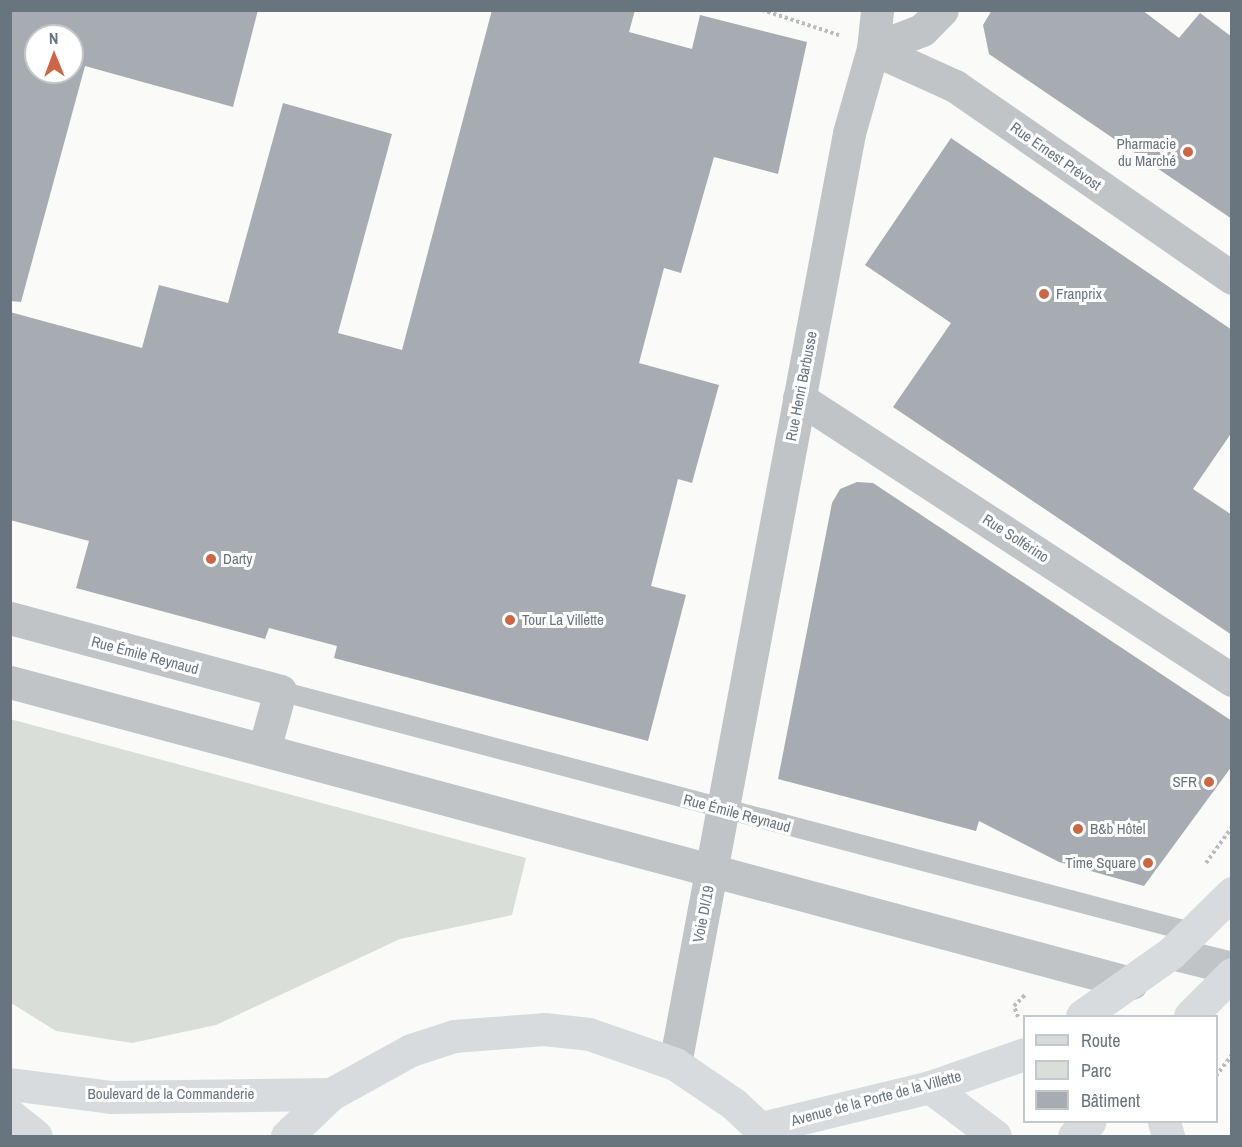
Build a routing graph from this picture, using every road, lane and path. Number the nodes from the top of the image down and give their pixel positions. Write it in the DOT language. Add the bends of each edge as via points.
graph roads {
  1 [pos="762,10"];
  2 [pos="877,10"];
  3 [pos="942,10"];
  4 [pos="873,49"];
  5 [pos="1232,278"];
  6 [pos="799,398"];
  7 [pos="10,618"];
  8 [pos="1232,680"];
  9 [pos="10,682"];
  10 [pos="280,691"];
  11 [pos="264,750"];
  12 [pos="729,763"];
  13 [pos="722,809"];
  14 [pos="712,869"];
  15 [pos="1230,895"];
  16 [pos="1183,943"];
  17 [pos="1232,968"];
  18 [pos="1232,974"];
  19 [pos="1131,983"];
  20 [pos="1086,1015"];
  21 [pos="1192,1015"];
  22 [pos="1023,1054"];
  23 [pos="1232,1055"];
  24 [pos="675,1064"];
  25 [pos="1218,1073"];
  26 [pos="10,1084"];
  27 [pos="930,1088"];
  28 [pos="331,1094"];
  29 [pos="10,1115"];
  30 [pos="1088,1123"];
  31 [pos="764,1132"];
  32 [pos="36,1137"];
  33 [pos="287,1137"];
  34 [pos="995,1137"];
  35 [pos="1074,1137"];
  1 -- 4 [label="path"];
  2 -- 4 [label="street, Rue Henri Barbusse"];
  3 -- 4 [label="street" via="922,30"];
  4 -- 5 [label="street, Rue Ernest Prévost" via="956,86"];
  4 -- 6 [label="street, Rue Henri Barbusse" via="849,133"];
  6 -- 8 [label="street, Rue Solférino"];
  6 -- 12 [label="street, Rue Henri Barbusse"];
  7 -- 10 [label="street, Rue Émile Reynaud"];
  9 -- 11 [label="street"];
  10 -- 11 [label="street"];
  10 -- 13 [label="lane, Rue Émile Reynaud"];
  11 -- 14 [label="street"];
  12 -- 13 [label="street, Voie DI/19"];
  13 -- 14 [label="street, Voie DI/19"];
  13 -- 16 [label="lane, Rue Émile Reynaud"];
  14 -- 19 [label="street"];
  14 -- 24 [label="street, Voie DI/19"];
  15 -- 16 [label="main road"];
  16 -- 17 [label="street"];
  16 -- 19 [label="main road"];
  18 -- 21 [label="main road"];
  19 -- 20 [label="main road"];
  22 -- 27 [label="main road, Avenue de la Porte de la Villette"];
  23 -- 25 [label="path"];
  24 -- 28 [label="main road" via="589,1034 499,1030 411,1050"];
  24 -- 31 [label="main road"];
  26 -- 28 [label="main road, Boulevard de la Commanderie" via="112,1097"];
  27 -- 31 [label="main road, Avenue de la Porte de la Villette"];
  27 -- 34 [label="main road"];
  28 -- 33 [label="main road"];
  29 -- 32 [label="main road"];
  30 -- 35 [label="main road"];
}
